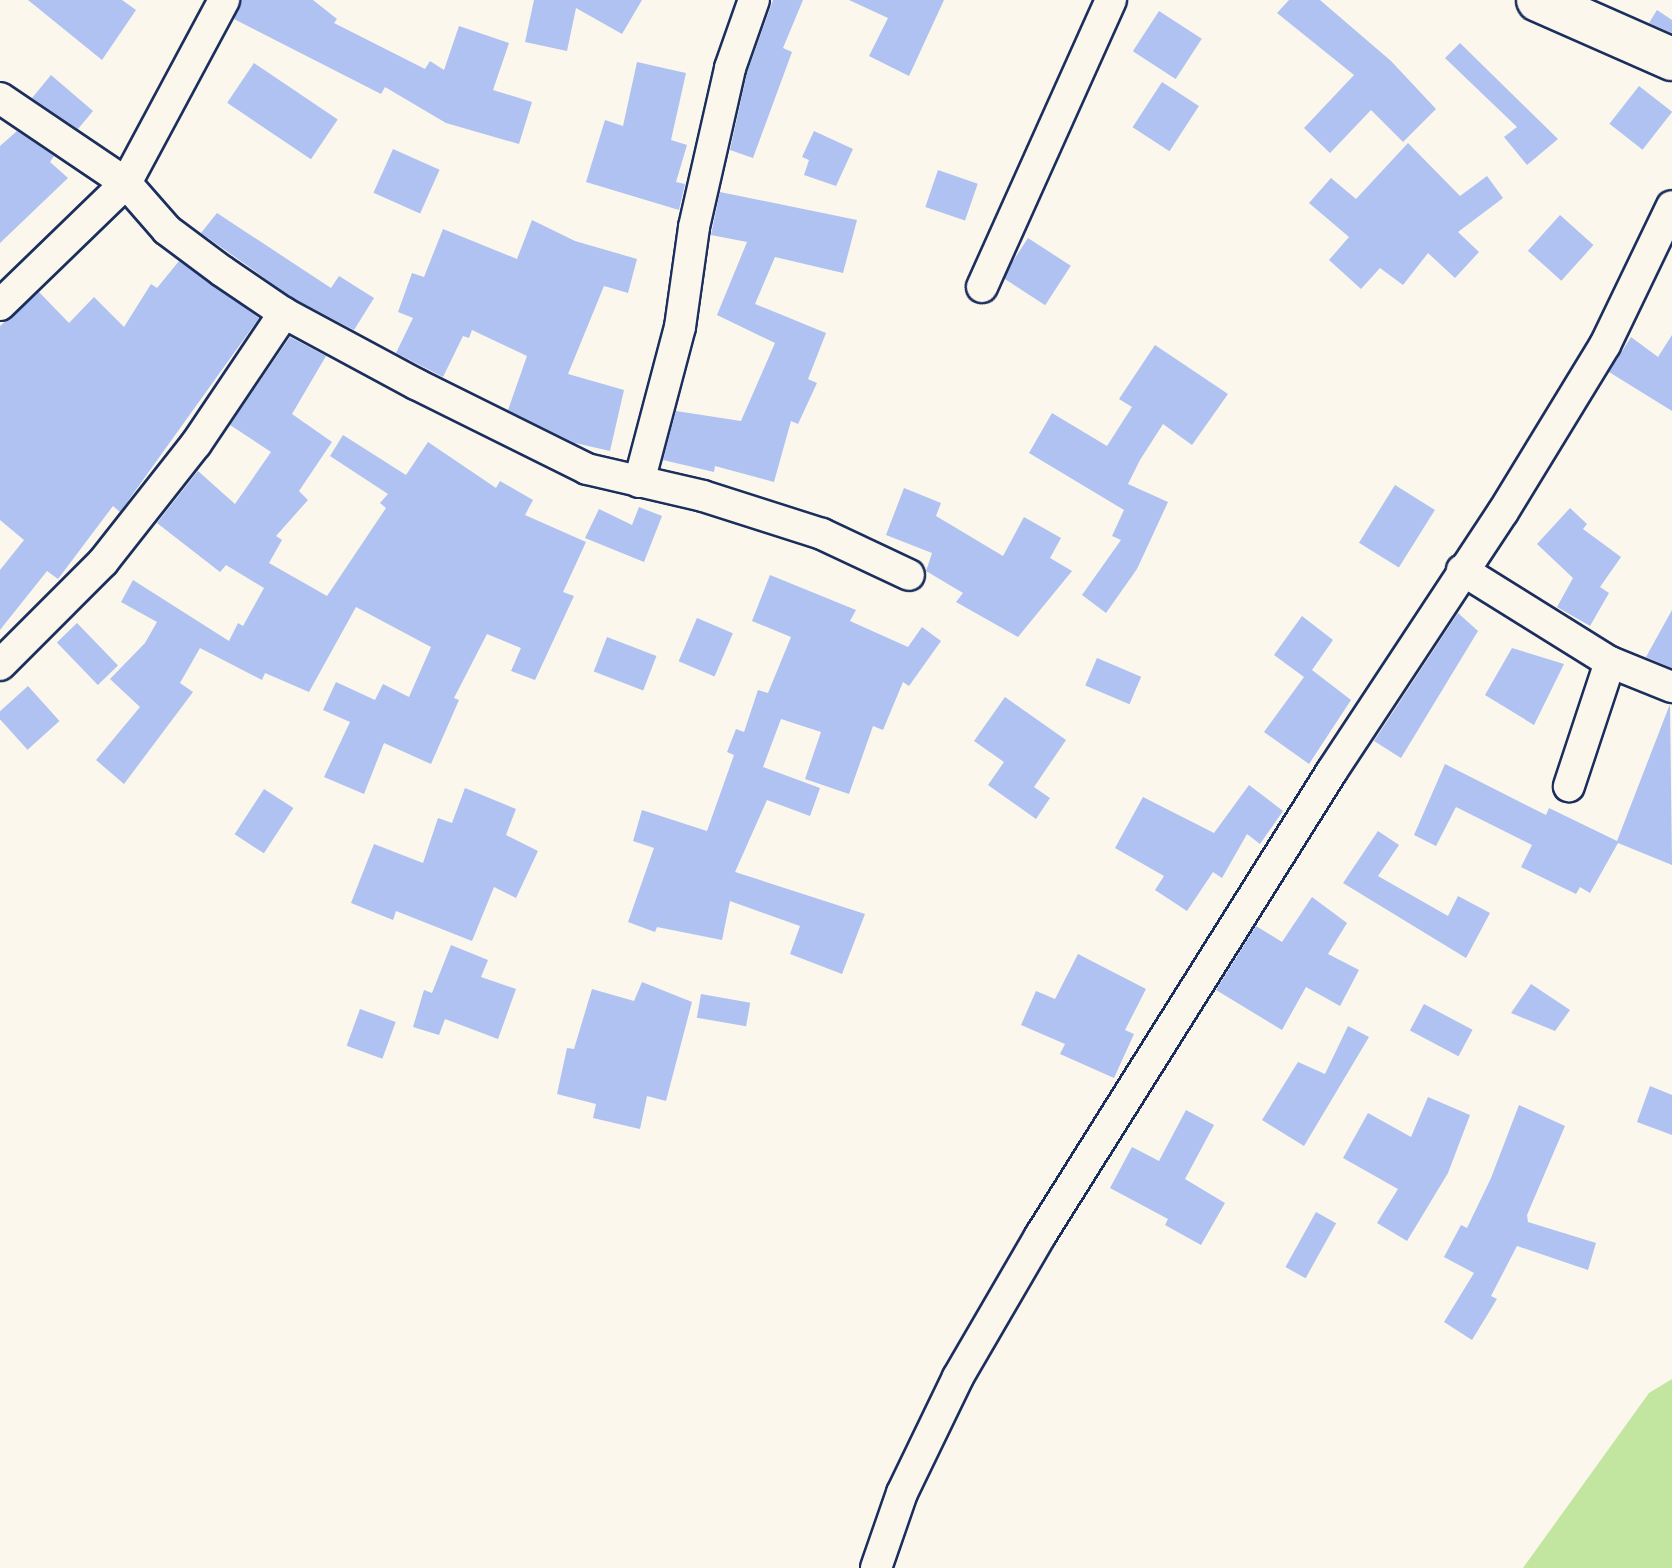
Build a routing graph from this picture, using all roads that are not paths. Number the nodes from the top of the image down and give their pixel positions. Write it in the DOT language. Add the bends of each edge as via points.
graph roads {
  1 [pos="224,0"];
  2 [pos="754,0"];
  3 [pos="1111,0"];
  4 [pos="1552,2"];
  5 [pos="1672,59"];
  6 [pos="0,98"];
  7 [pos="126,183"];
  8 [pos="1672,206"];
  9 [pos="982,287"];
  10 [pos="0,305"];
  11 [pos="284,313"];
  12 [pos="639,482"];
  13 [pos="1462,570"];
  14 [pos="909,575"];
  15 [pos="1610,662"];
  16 [pos="0,665"];
  17 [pos="1672,687"];
  18 [pos="1569,786"];
  19 [pos="876,1568"];
  1 -- 7 [label="street"];
  2 -- 12 [label="street" via="730,68 694,227 680,327"];
  3 -- 9 [label="street"];
  4 -- 5 [label="street"];
  6 -- 7 [label="street"];
  7 -- 10 [label="street"];
  7 -- 11 [label="street" via="167,230"];
  8 -- 13 [label="street" via="1605,345"];
  11 -- 12 [label="street" via="538,448 587,469"];
  11 -- 16 [label="street" via="196,444 103,562"];
  12 -- 14 [label="street" via="703,496 822,534"];
  13 -- 15 [label="street"];
  13 -- 19 [label="street" via="1040,1236 958,1377 902,1493"];
  15 -- 17 [label="street"];
  15 -- 18 [label="street"];
}
